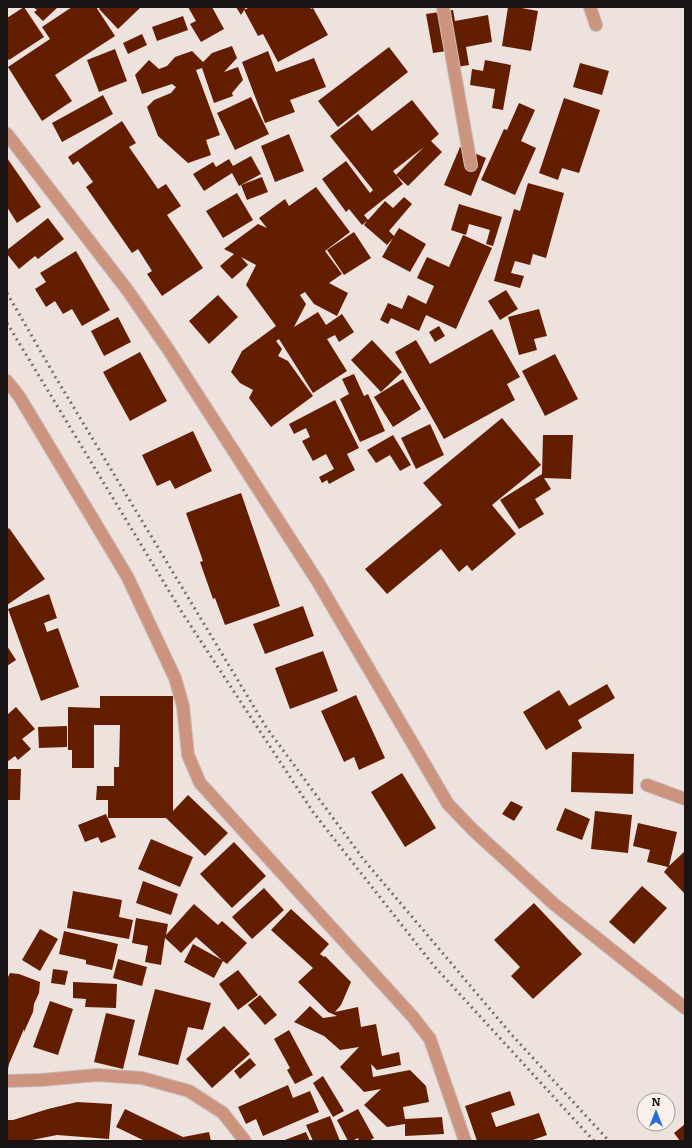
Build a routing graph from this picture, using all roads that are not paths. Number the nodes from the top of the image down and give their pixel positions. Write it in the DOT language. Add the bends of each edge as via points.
graph roads {
  1 [pos="443,7"];
  2 [pos="590,7"];
  3 [pos="596,25"];
  4 [pos="7,134"];
  5 [pos="471,165"];
  6 [pos="7,381"];
  7 [pos="647,786"];
  8 [pos="685,799"];
  9 [pos="685,1008"];
  10 [pos="7,1081"];
  11 [pos="245,1141"];
  12 [pos="465,1141"];
  1 -- 5 [label="street"];
  2 -- 3 [label="street"];
  4 -- 9 [label="street" via="128,291 168,349 318,582 448,804 554,904"];
  6 -- 12 [label="street" via="19,396 127,576 175,678 182,706 188,755 200,783 413,1017 430,1039"];
  7 -- 8 [label="street"];
  10 -- 11 [label="street" via="97,1075 142,1078 189,1091 223,1113"];
}
